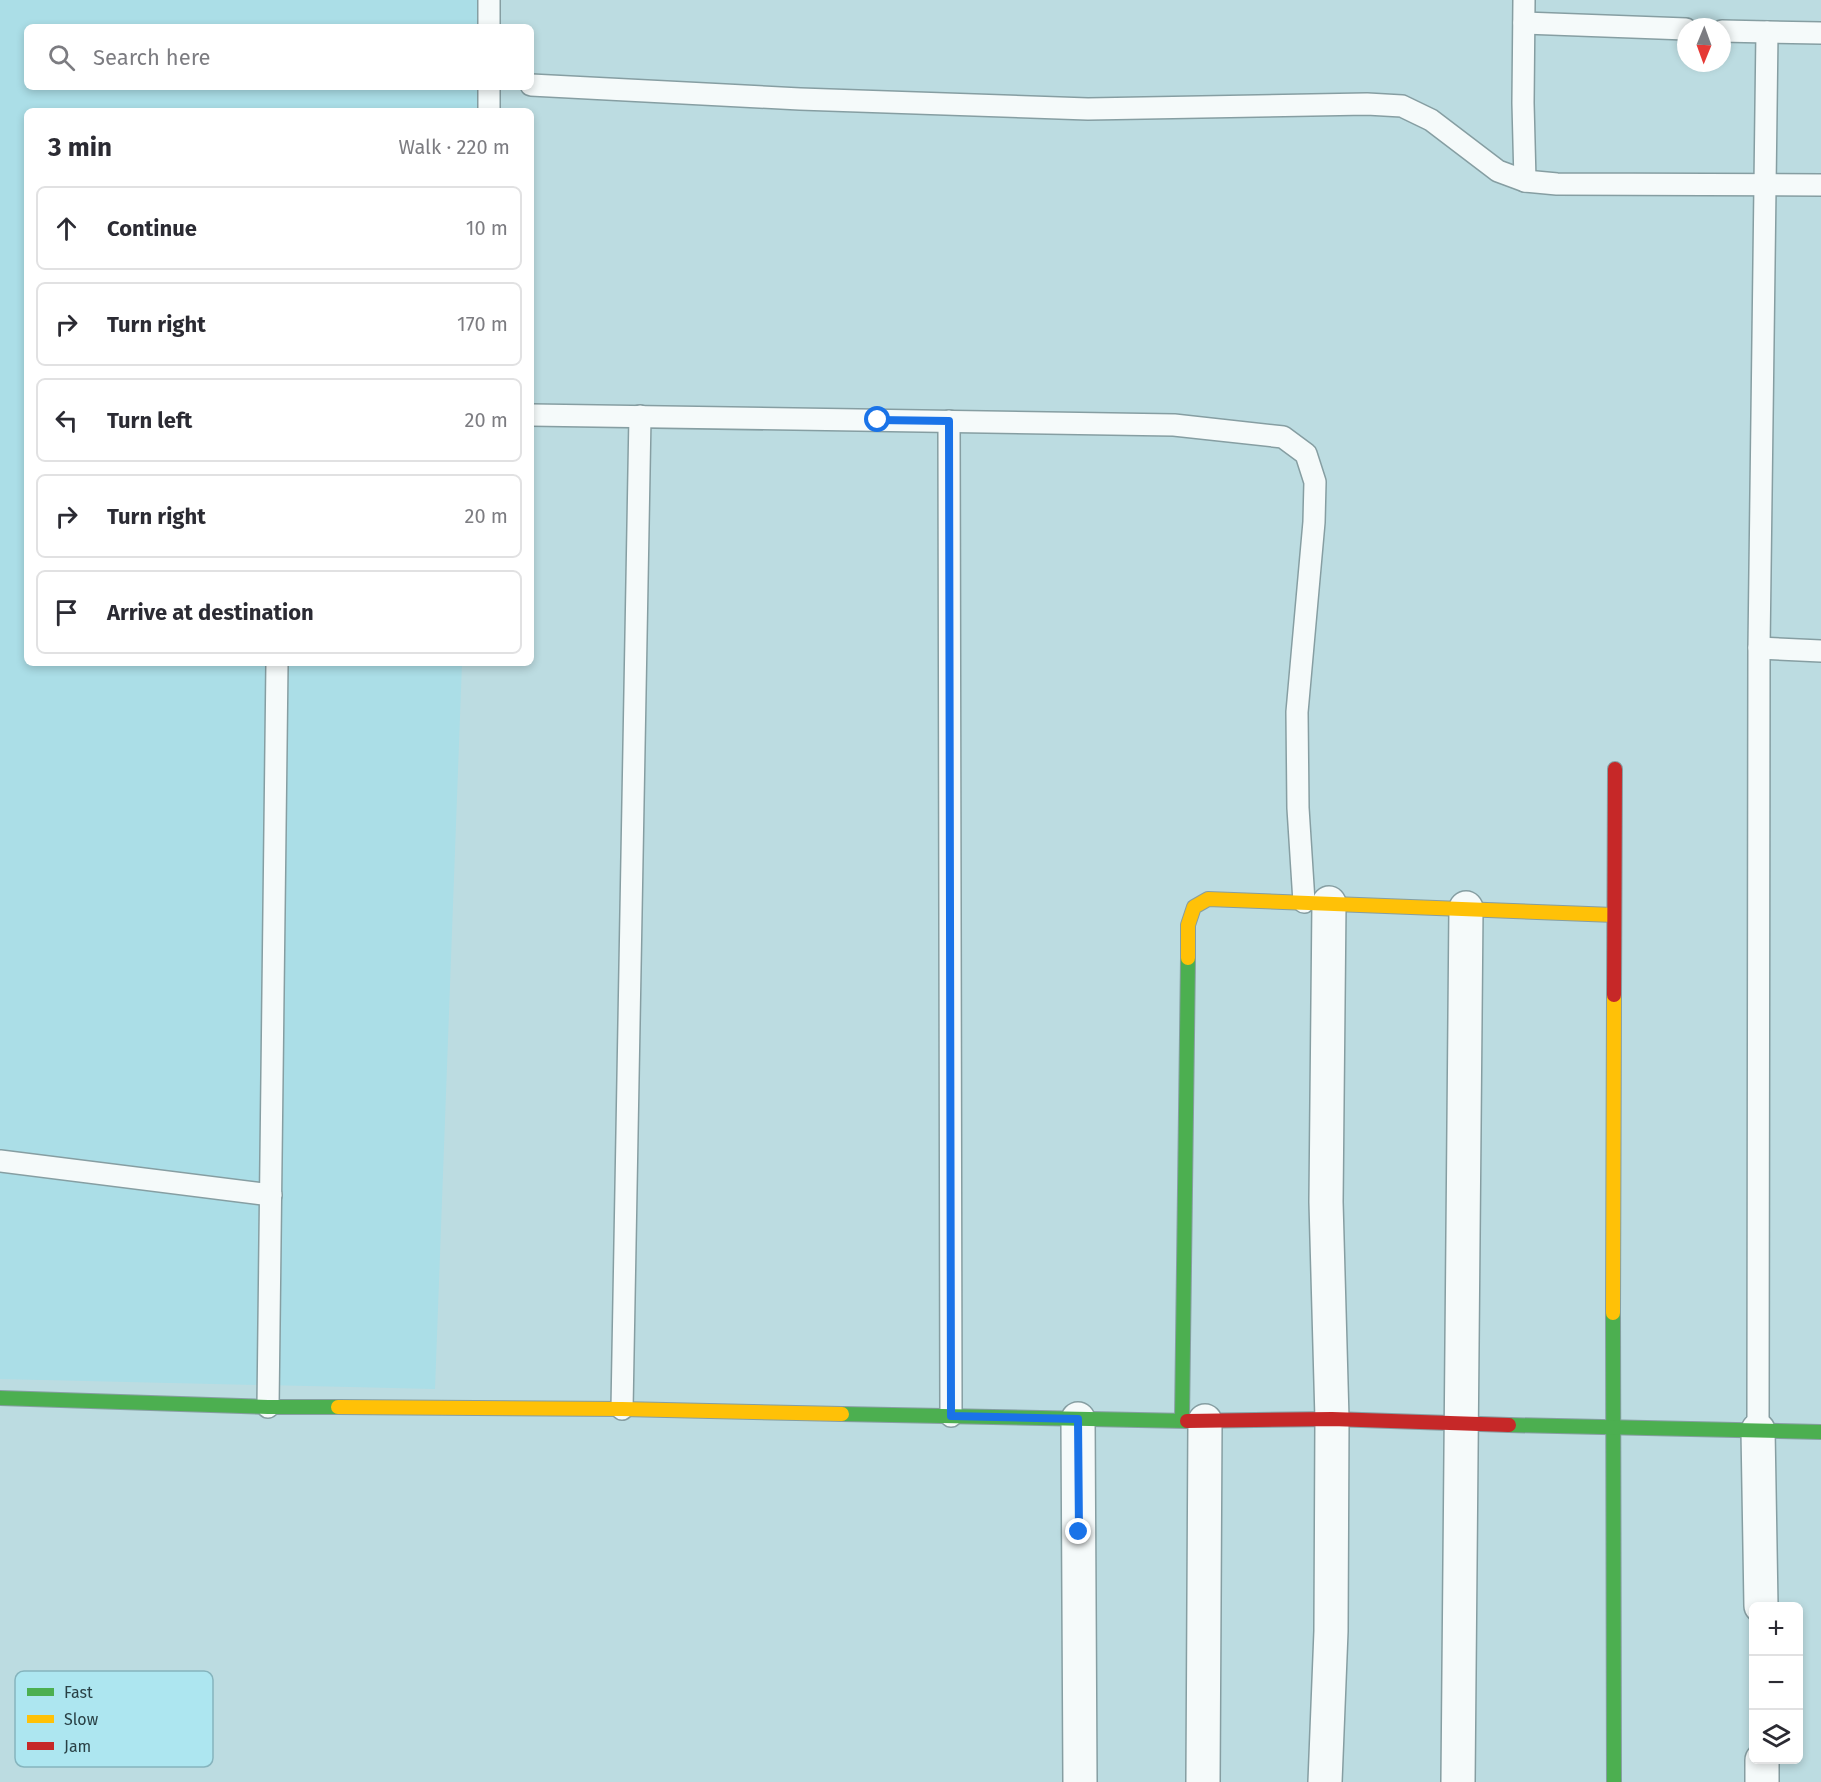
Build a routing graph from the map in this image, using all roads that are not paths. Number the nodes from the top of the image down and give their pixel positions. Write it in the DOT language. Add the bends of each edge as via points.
graph roads {
  1 [pos="489,0"];
  2 [pos="1524,0"];
  3 [pos="1524,23"];
  4 [pos="489,24"];
  5 [pos="1677,29"];
  6 [pos="1731,31"];
  7 [pos="1767,32"];
  8 [pos="1821,33"];
  9 [pos="534,85"];
  10 [pos="489,90"];
  11 [pos="489,108"];
  12 [pos="1525,181"];
  13 [pos="1821,185"];
  14 [pos="1765,186"];
  15 [pos="534,415"];
  16 [pos="640,416"];
  17 [pos="949,421"];
  18 [pos="1759,648"];
  19 [pos="1821,651"];
  20 [pos="277,666"];
  21 [pos="1615,769"];
  22 [pos="1317,903"];
  23 [pos="1466,908"];
  24 [pos="1614,915"];
  25 [pos="0,1161"];
  26 [pos="271,1195"];
  27 [pos="0,1398"];
  28 [pos="268,1407"];
  29 [pos="622,1409"];
  30 [pos="951,1416"];
  31 [pos="1078,1419"];
  32 [pos="1332,1419"];
  33 [pos="1194,1421"];
  34 [pos="1461,1424"];
  35 [pos="1612,1428"];
  36 [pos="1758,1430"];
  37 [pos="1821,1432"];
  38 [pos="1761,1602"];
  39 [pos="1762,1764"];
  40 [pos="1080,1782"];
  41 [pos="1203,1782"];
  42 [pos="1325,1782"];
  43 [pos="1458,1782"];
  44 [pos="1614,1782"];
  45 [pos="1762,1782"];
  1 -- 4 [label="lane"];
  2 -- 3 [label="lane"];
  3 -- 5 [label="lane"];
  3 -- 12 [label="lane"];
  6 -- 7 [label="lane"];
  7 -- 8 [label="lane"];
  7 -- 14 [label="lane"];
  9 -- 12 [label="lane" via="1088,108 1402,106 1431,120 1498,171"];
  10 -- 11 [label="lane"];
  12 -- 14 [label="lane"];
  13 -- 14 [label="lane"];
  14 -- 18 [label="lane"];
  15 -- 16 [label="lane"];
  16 -- 17 [label="lane"];
  16 -- 29 [label="lane"];
  17 -- 22 [label="lane" via="1174,425 1283,437 1306,454 1316,482 1297,712 1298,808"];
  17 -- 30 [label="lane"];
  18 -- 19 [label="lane"];
  18 -- 36 [label="lane"];
  20 -- 26 [label="lane"];
  21 -- 24 [label="street"];
  22 -- 23 [label="street"];
  22 -- 32 [label="street"];
  22 -- 33 [label="street" via="1208,899 1194,907 1188,926"];
  23 -- 24 [label="street"];
  23 -- 34 [label="street"];
  24 -- 35 [label="street"];
  25 -- 26 [label="lane"];
  26 -- 28 [label="lane"];
  27 -- 28 [label="street"];
  28 -- 29 [label="street"];
  29 -- 30 [label="street"];
  30 -- 31 [label="street"];
  31 -- 33 [label="street"];
  31 -- 40 [label="street"];
  32 -- 33 [label="street"];
  32 -- 34 [label="street"];
  32 -- 42 [label="street" via="1331,1631"];
  33 -- 41 [label="street"];
  34 -- 35 [label="street"];
  34 -- 43 [label="street"];
  35 -- 36 [label="street"];
  35 -- 44 [label="street"];
  36 -- 37 [label="street"];
  36 -- 38 [label="street"];
  39 -- 45 [label="street"];
}
